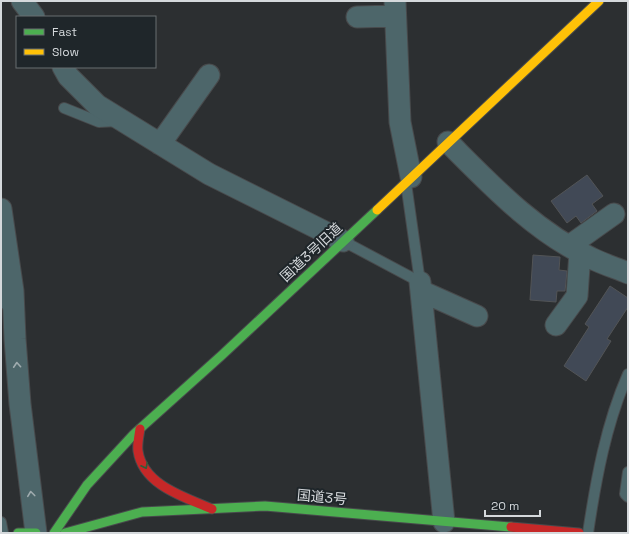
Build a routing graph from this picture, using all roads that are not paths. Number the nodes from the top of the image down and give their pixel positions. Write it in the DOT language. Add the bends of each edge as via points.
graph roads {
  1 [pos="599,1"];
  2 [pos="395,8"];
  3 [pos="356,17"];
  4 [pos="64,68"];
  5 [pos="210,75"];
  6 [pos="64,108"];
  7 [pos="124,121"];
  8 [pos="448,142"];
  9 [pos="160,144"];
  10 [pos="408,179"];
  11 [pos="1,209"];
  12 [pos="614,214"];
  13 [pos="343,241"];
  14 [pos="575,249"];
  15 [pos="628,273"];
  16 [pos="421,286"];
  17 [pos="1,287"];
  18 [pos="478,316"];
  19 [pos="556,325"];
  20 [pos="15,339"];
  21 [pos="628,374"];
  22 [pos="140,429"];
  23 [pos="628,472"];
  24 [pos="628,498"];
  25 [pos="212,509"];
  26 [pos="1,522"];
  27 [pos="445,527"];
  28 [pos="3,533"];
  29 [pos="18,533"];
  30 [pos="36,533"];
  31 [pos="54,533"];
  32 [pos="65,533"];
  33 [pos="579,533"];
  34 [pos="588,533"];
  1 -- 8 [label="main road, 国道3号旧道"];
  2 -- 3 [label="street"];
  2 -- 10 [label="street" via="400,122"];
  4 -- 7 [label="street" via="68,76 97,105"];
  5 -- 9 [label="street"];
  6 -- 7 [label="lane" via="99,122"];
  7 -- 9 [label="street"];
  8 -- 10 [label="main road, 国道3号旧道"];
  8 -- 14 [label="street" via="507,200 550,234"];
  9 -- 13 [label="street" via="209,174"];
  10 -- 13 [label="main road, 国道3号旧道"];
  10 -- 16 [label="lane"];
  11 -- 20 [label="street" via="13,291"];
  12 -- 14 [label="street"];
  13 -- 16 [label="lane"];
  13 -- 22 [label="main road, 国道3号旧道" via="222,356"];
  14 -- 15 [label="street"];
  14 -- 19 [label="street" via="577,296"];
  16 -- 18 [label="street"];
  16 -- 27 [label="street"];
  17 -- 20 [label="lane"];
  30 -- 20 [label="street, one-way" via="20,404"];
  21 -- 34 [label="lane" via="619,394 597,475"];
  22 -- 25 [label="main road, one-way" via="138,451 151,477 172,491"];
  22 -- 31 [label="main road, 国道3号旧道" via="87,485"];
  23 -- 24 [label="lane" via="625,494"];
  25 -- 27 [label="main road, 国道3号" via="265,506"];
  25 -- 32 [label="main road, 国道3号" via="142,512"];
  26 -- 28 [label="lane"];
  27 -- 33 [label="main road, 国道3号"];
  29 -- 30 [label="main road"];
}
